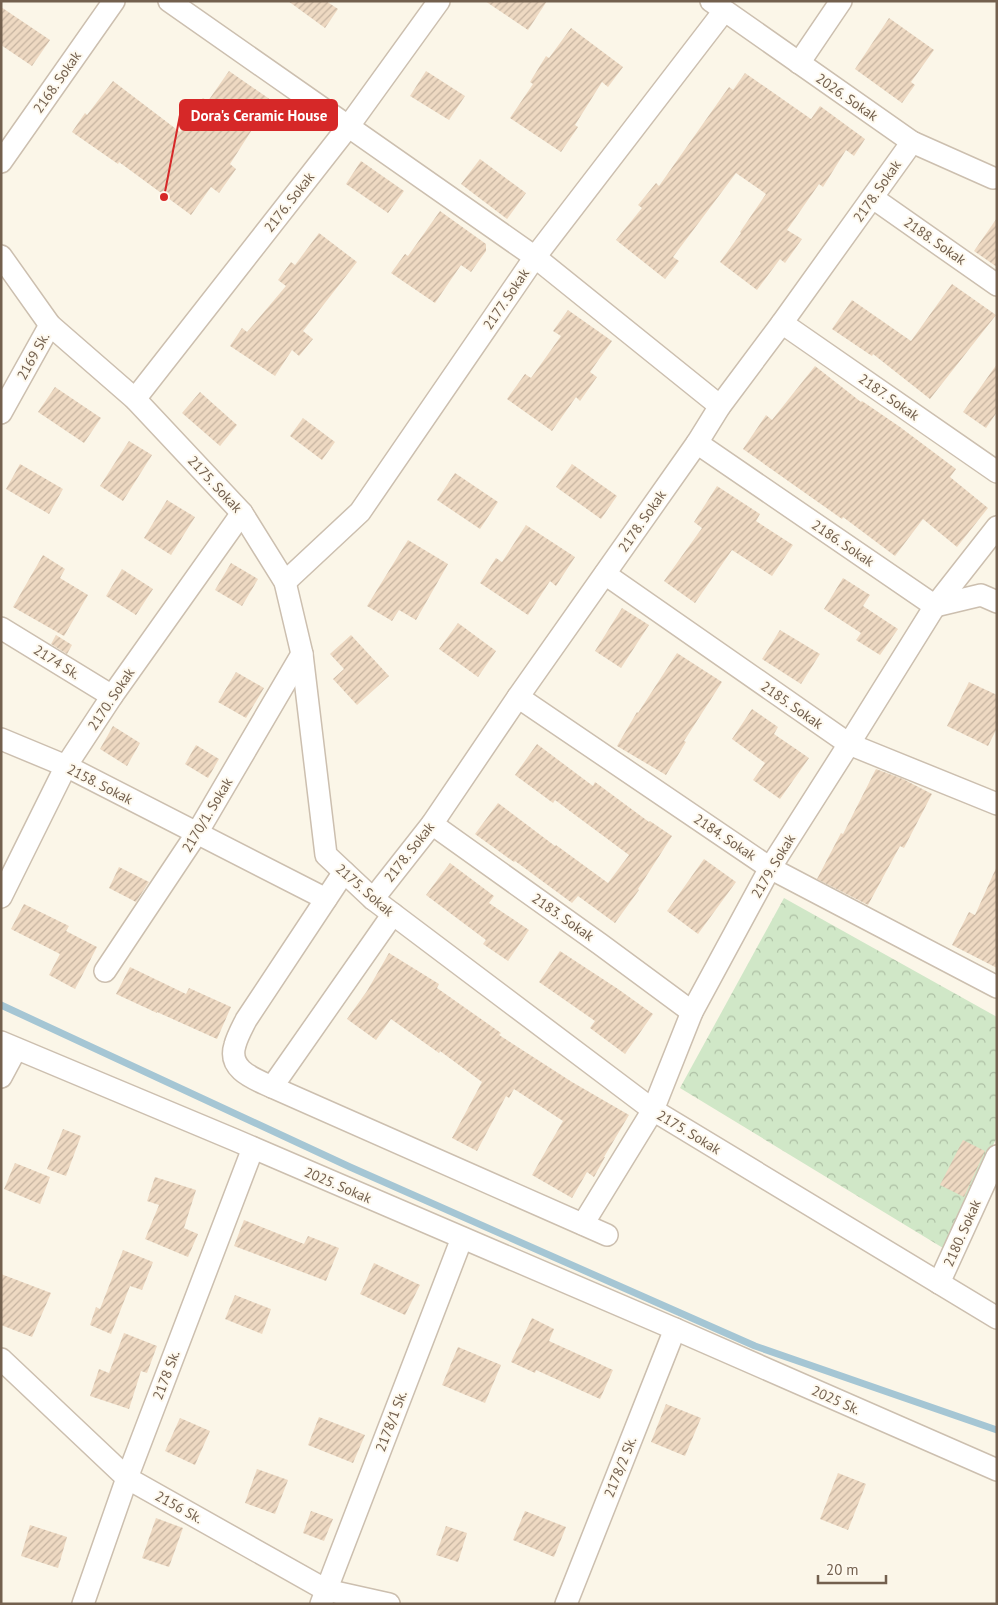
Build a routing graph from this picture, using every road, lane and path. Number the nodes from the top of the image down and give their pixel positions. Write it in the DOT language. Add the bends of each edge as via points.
graph roads {
  1 [pos="114,1"];
  2 [pos="169,1"];
  3 [pos="439,1"];
  4 [pos="841,1"];
  5 [pos="717,6"];
  6 [pos="799,63"];
  7 [pos="348,127"];
  8 [pos="912,142"];
  9 [pos="1,162"];
  10 [pos="995,180"];
  11 [pos="873,198"];
  12 [pos="1,256"];
  13 [pos="536,257"];
  14 [pos="997,285"];
  15 [pos="782,323"];
  16 [pos="50,325"];
  17 [pos="135,399"];
  18 [pos="720,406"];
  19 [pos="1,413"];
  20 [pos="697,443"];
  21 [pos="997,472"];
  22 [pos="242,513"];
  23 [pos="997,527"];
  24 [pos="605,574"];
  25 [pos="285,582"];
  26 [pos="997,602"];
  27 [pos="935,606"];
  28 [pos="1,628"];
  29 [pos="302,654"];
  30 [pos="112,696"];
  31 [pos="518,697"];
  32 [pos="1,739"];
  33 [pos="849,744"];
  34 [pos="66,766"];
  35 [pos="997,804"];
  36 [pos="432,824"];
  37 [pos="197,833"];
  38 [pos="770,868"];
  39 [pos="344,872"];
  40 [pos="1,897"];
  41 [pos="326,899"];
  42 [pos="373,899"];
  43 [pos="393,914"];
  44 [pos="106,971"];
  45 [pos="997,987"];
  46 [pos="692,1012"];
  47 [pos="9,1046"];
  48 [pos="1,1077"];
  49 [pos="272,1087"];
  50 [pos="653,1110"];
  51 [pos="253,1148"];
  52 [pos="997,1156"];
  53 [pos="583,1224"];
  54 [pos="607,1235"];
  55 [pos="462,1238"];
  56 [pos="940,1283"];
  57 [pos="997,1318"];
  58 [pos="675,1329"];
  59 [pos="1,1359"];
  60 [pos="997,1470"];
  61 [pos="127,1478"];
  62 [pos="324,1597"];
  63 [pos="83,1604"];
  64 [pos="388,1604"];
  65 [pos="566,1604"];
  1 -- 9 [label="street, 2168. Sokak"];
  2 -- 7 [label="street"];
  3 -- 7 [label="street, 2176. Sokak"];
  4 -- 6 [label="street"];
  5 -- 6 [label="street, 2026. Sokak"];
  5 -- 13 [label="street, 2177. Sokak"];
  6 -- 8 [label="street, 2026. Sokak"];
  7 -- 13 [label="street"];
  7 -- 17 [label="street, 2176. Sokak"];
  8 -- 10 [label="street, 2026. Sokak"];
  8 -- 11 [label="street, 2178. Sokak"];
  11 -- 14 [label="street, 2188. Sokak"];
  11 -- 15 [label="street, 2178. Sokak"];
  12 -- 16 [label="street, 2175. Sokak"];
  13 -- 18 [label="street"];
  13 -- 25 [label="street, 2177. Sokak" via="360,512"];
  15 -- 18 [label="street, 2178. Sokak"];
  15 -- 21 [label="street, 2187. Sokak"];
  16 -- 17 [label="street, 2175. Sokak"];
  16 -- 19 [label="street, 2169 Sk."];
  17 -- 22 [label="street, 2175. Sokak"];
  18 -- 20 [label="street, 2178. Sokak"];
  20 -- 24 [label="street, 2178. Sokak"];
  20 -- 27 [label="street, 2186. Sokak"];
  22 -- 25 [label="street, 2175. Sokak"];
  22 -- 30 [label="street, 2170. Sokak"];
  23 -- 27 [label="street, 2179. Sokak"];
  24 -- 31 [label="street, 2178. Sokak"];
  24 -- 33 [label="street, 2185. Sokak"];
  25 -- 29 [label="street, 2175. Sokak"];
  26 -- 27 [label="street" via="982,595"];
  27 -- 33 [label="street, 2179. Sokak"];
  28 -- 30 [label="street, 2174 Sk."];
  29 -- 37 [label="street, 2170/1. Sokak"];
  29 -- 39 [label="street, 2175. Sokak" via="326,855"];
  30 -- 34 [label="street, 2170. Sokak"];
  31 -- 36 [label="street, 2178. Sokak"];
  31 -- 38 [label="street, 2184. Sokak"];
  32 -- 34 [label="street, 2158. Sokak"];
  33 -- 35 [label="street, 2185. Sokak"];
  33 -- 38 [label="street, 2179. Sokak"];
  34 -- 37 [label="street, 2158. Sokak"];
  34 -- 40 [label="street, 2170. Sokak"];
  36 -- 42 [label="street, 2178. Sokak"];
  36 -- 46 [label="street, 2183. Sokak"];
  37 -- 41 [label="street, 2158. Sokak"];
  37 -- 44 [label="street, 2170/1. Sokak"];
  38 -- 45 [label="street, 2184. Sokak"];
  38 -- 46 [label="street, 2179. Sokak"];
  39 -- 41 [label="street"];
  39 -- 42 [label="street, 2175. Sokak"];
  41 -- 49 [label="street" via="246,1020 234,1046 239,1068 246,1075"];
  42 -- 43 [label="street, 2175. Sokak"];
  43 -- 49 [label="street"];
  43 -- 50 [label="street, 2175. Sokak"];
  46 -- 50 [label="street, 2179. Sokak"];
  47 -- 48 [label="street"];
  47 -- 51 [label="street, 2025. Sokak"];
  49 -- 53 [label="street"];
  50 -- 53 [label="street, 2179. Sokak"];
  50 -- 56 [label="street, 2175. Sokak"];
  51 -- 55 [label="street, 2025. Sokak"];
  51 -- 61 [label="street, 2178 Sk."];
  52 -- 56 [label="street, 2180. Sokak"];
  53 -- 54 [label="street"];
  55 -- 58 [label="street, 2025. Sokak"];
  55 -- 62 [label="street, 2178/1 Sk."];
  56 -- 57 [label="street, 2175. Sokak"];
  58 -- 60 [label="street, 2025 Sk."];
  58 -- 65 [label="street, 2178/2 Sk."];
  59 -- 61 [label="street, 2156 Sk."];
  61 -- 62 [label="street, 2156 Sk."];
  61 -- 63 [label="street, 2178 Sk."];
  62 -- 64 [label="street, 2156 Sk."];
}
